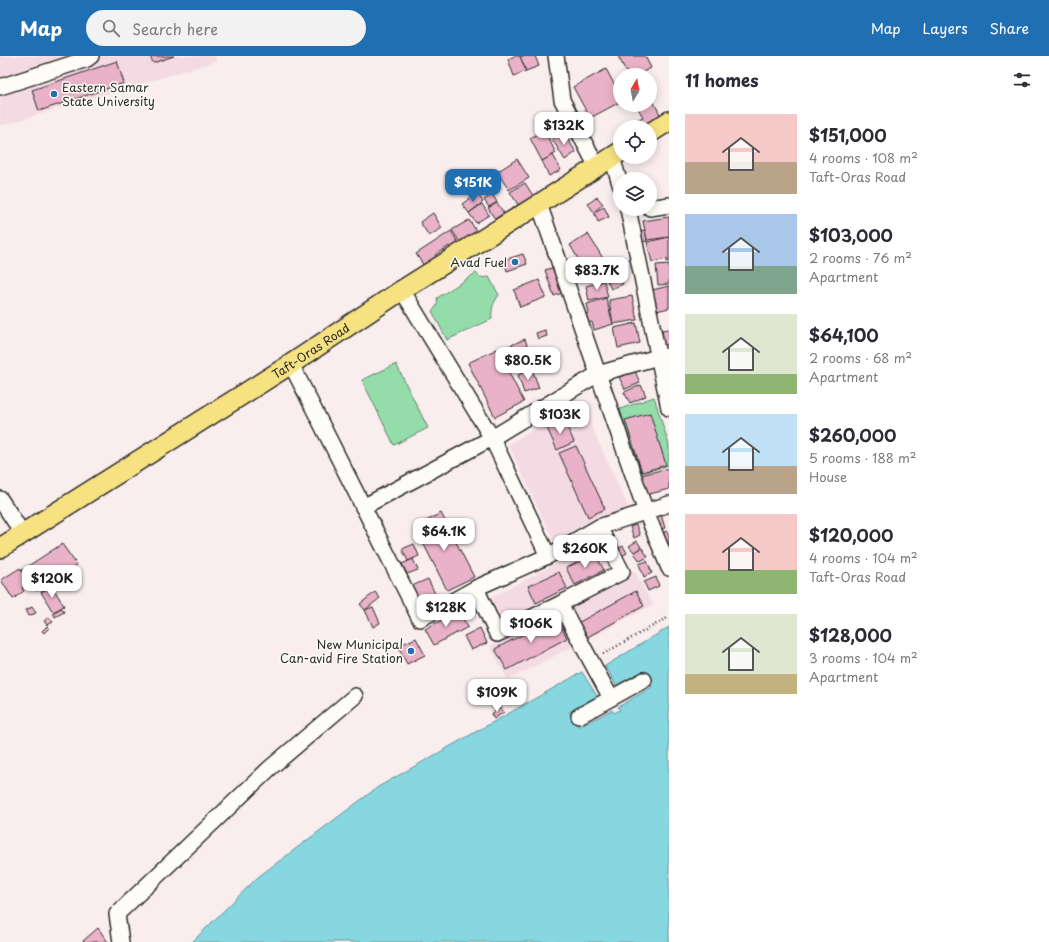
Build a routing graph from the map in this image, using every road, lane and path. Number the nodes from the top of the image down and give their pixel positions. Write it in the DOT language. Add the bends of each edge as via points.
graph roads {
  1 [pos="91,56"];
  2 [pos="556,56"];
  3 [pos="0,87"];
  4 [pos="669,121"];
  5 [pos="657,129"];
  6 [pos="610,159"];
  7 [pos="615,172"];
  8 [pos="539,204"];
  9 [pos="669,204"];
  10 [pos="657,207"];
  11 [pos="629,216"];
  12 [pos="402,290"];
  13 [pos="663,356"];
  14 [pos="291,364"];
  15 [pos="598,374"];
  16 [pos="669,408"];
  17 [pos="492,438"];
  18 [pos="0,499"];
  19 [pos="669,504"];
  20 [pos="363,507"];
  21 [pos="646,512"];
  22 [pos="599,528"];
  23 [pos="23,534"];
  24 [pos="0,548"];
  25 [pos="548,556"];
  26 [pos="669,568"];
  27 [pos="476,588"];
  28 [pos="560,604"];
  29 [pos="669,617"];
  30 [pos="591,660"];
  31 [pos="644,680"];
  32 [pos="355,696"];
  33 [pos="611,698"];
  34 [pos="578,716"];
  35 [pos="121,942"];
  1 -- 3 [label="street"];
  2 -- 6 [label="street" via="562,100"];
  4 -- 5 [label="main road"];
  6 -- 7 [label="street"];
  6 -- 8 [label="main road, Taft-Oras Road"];
  8 -- 12 [label="main road, Taft-Oras Road"];
  8 -- 15 [label="street"];
  9 -- 10 [label="street"];
  11 -- 13 [label="street"];
  12 -- 14 [label="main road, Taft-Oras Road"];
  12 -- 17 [label="street"];
  13 -- 15 [label="street"];
  13 -- 16 [label="street"];
  14 -- 20 [label="street"];
  14 -- 23 [label="main road, Taft-Oras Road"];
  15 -- 17 [label="street"];
  15 -- 21 [label="street"];
  17 -- 20 [label="street"];
  17 -- 25 [label="street"];
  18 -- 23 [label="street"];
  19 -- 21 [label="street"];
  20 -- 27 [label="street" via="420,620"];
  21 -- 22 [label="street"];
  21 -- 26 [label="street"];
  22 -- 25 [label="street"];
  22 -- 28 [label="street" via="622,572"];
  23 -- 24 [label="main road, Taft-Oras Road"];
  25 -- 27 [label="street"];
  27 -- 28 [label="street" via="497,634"];
  28 -- 30 [label="street"];
  29 -- 30 [label="path"];
  30 -- 33 [label="street"];
  31 -- 33 [label="street"];
  32 -- 35 [label="street" via="270,768 117,914"];
  33 -- 34 [label="street"];
}
